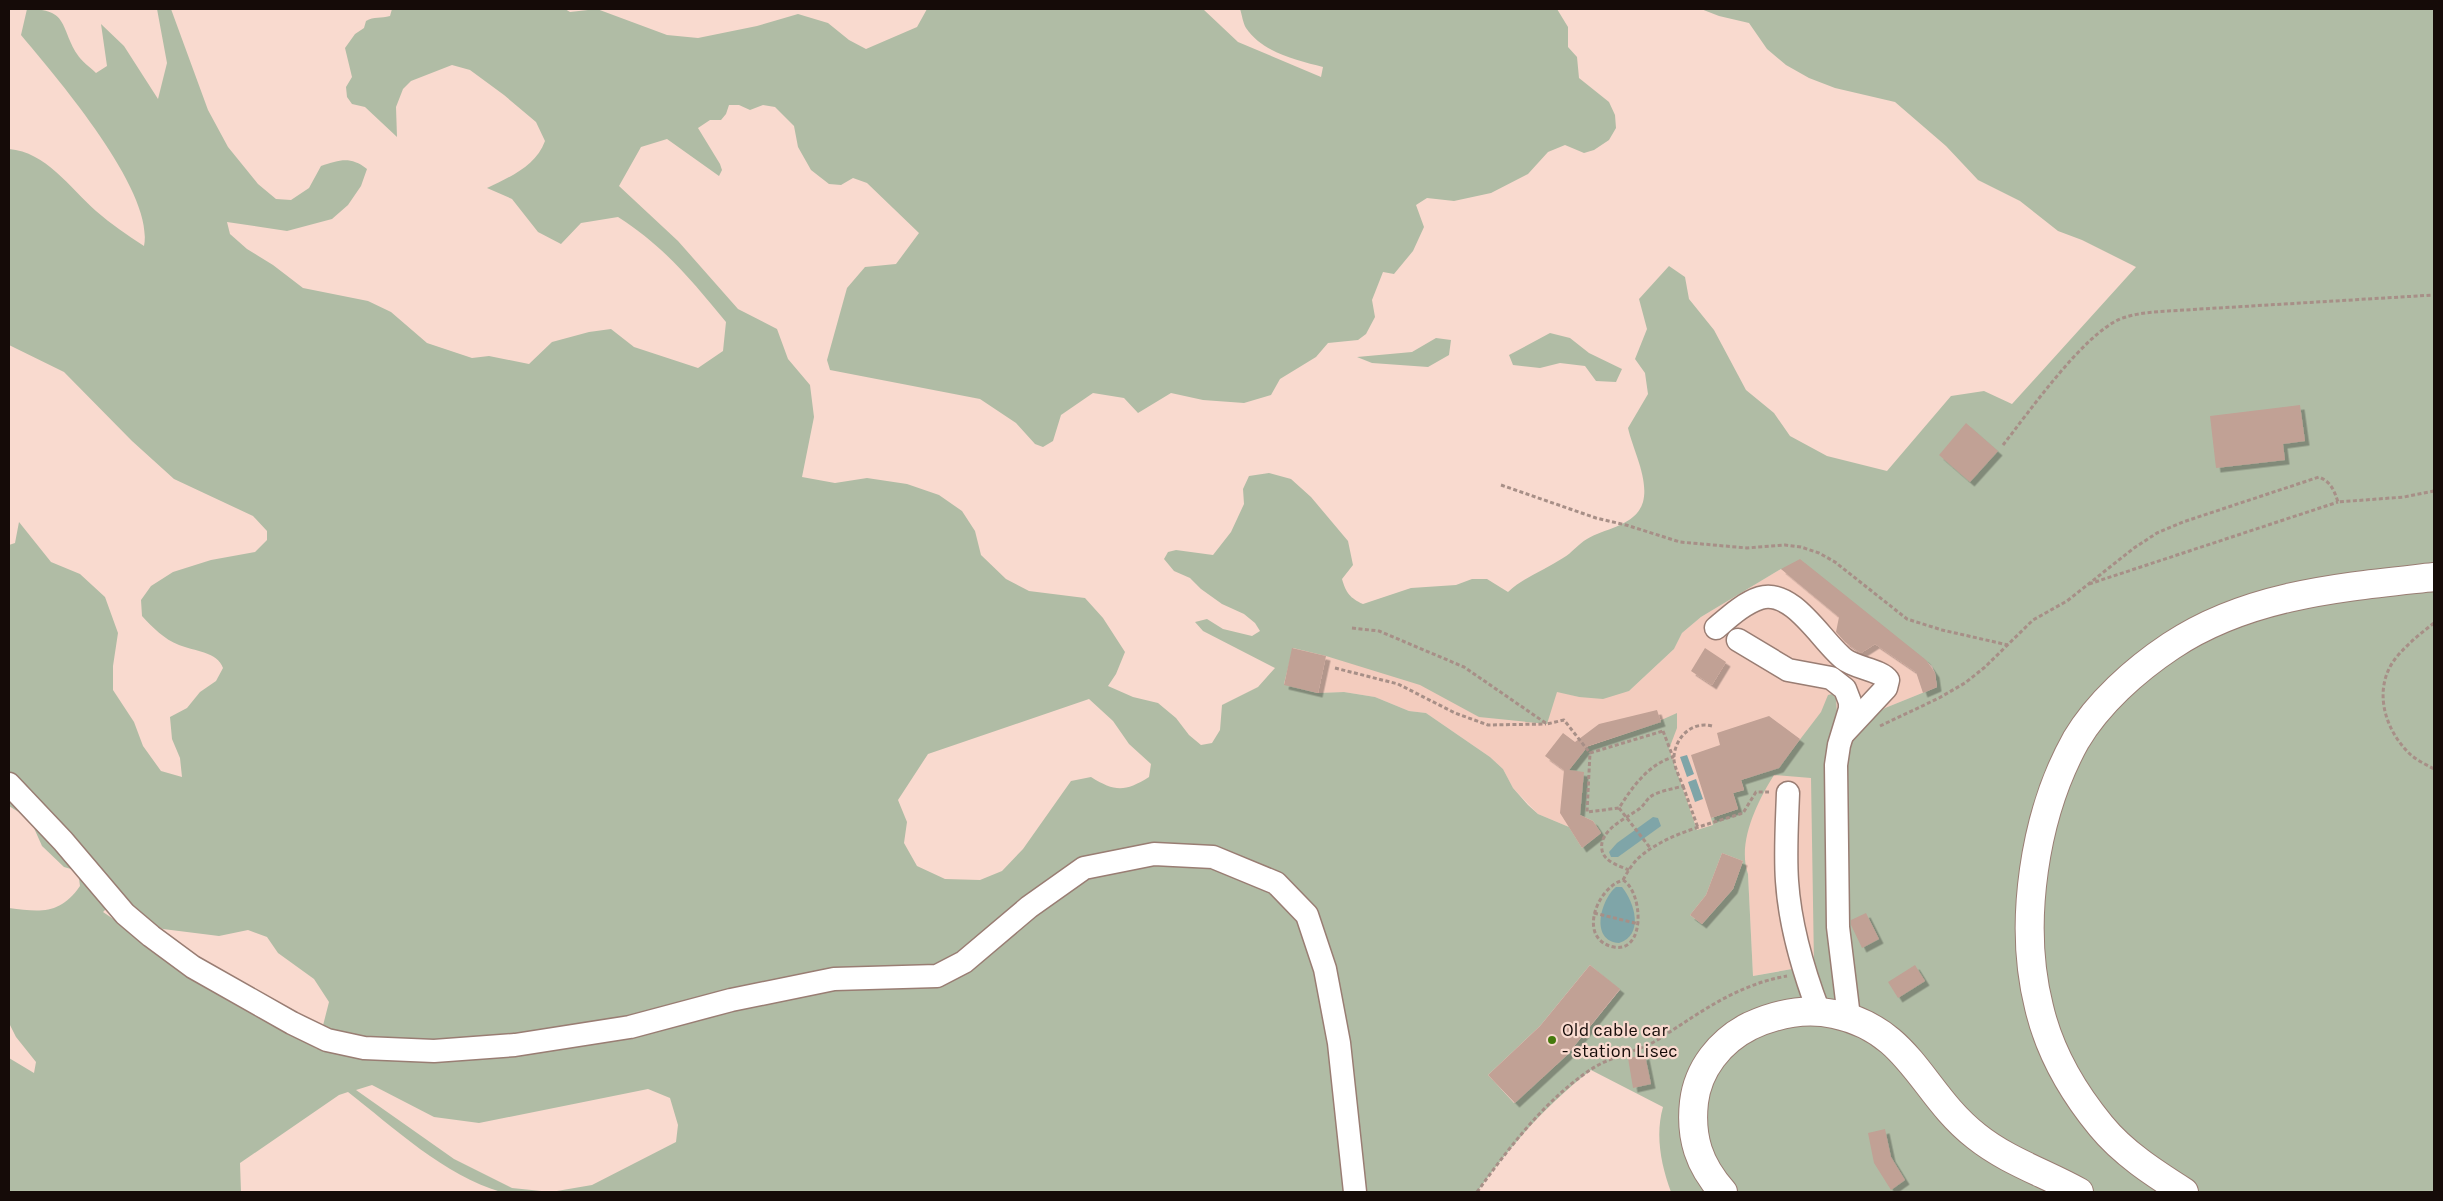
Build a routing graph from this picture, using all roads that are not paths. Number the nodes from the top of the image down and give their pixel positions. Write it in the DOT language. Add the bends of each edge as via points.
graph roads {
  1 [pos="2434,577"];
  2 [pos="1716,628"];
  3 [pos="1738,640"];
  4 [pos="1843,734"];
  5 [pos="9,784"];
  6 [pos="1788,793"];
  7 [pos="1819,1012"];
  8 [pos="1849,1017"];
  9 [pos="1355,1192"];
  10 [pos="1723,1192"];
  11 [pos="2079,1192"];
  12 [pos="2184,1192"];
  1 -- 12 [label="main road" via="2332,589 2281,600 2245,610 2194,632 2152,659 2098,712 2076,741 2056,785 2041,836 2030,924 2034,982 2046,1033 2073,1086 2100,1125 2138,1161"];
  2 -- 4 [label="street" via="1760,598 1772,598 1802,614 1844,659 1883,675 1888,680 1886,688"];
  3 -- 4 [label="street" via="1788,670 1831,678 1840,684 1850,702"];
  4 -- 8 [label="street" via="1836,765 1838,927"];
  5 -- 9 [label="street" via="125,914 151,936 193,967 292,1023 326,1040 364,1048 434,1051 515,1045 630,1027 730,1000 834,979 937,976 964,962 1030,907 1084,868 1154,854 1213,857 1276,883 1307,915 1325,969 1339,1043"];
  6 -- 7 [label="street" via="1787,880 1793,925"];
  7 -- 8 [label="main road"];
  7 -- 10 [label="main road" via="1783,1015 1743,1030 1722,1045 1704,1069 1694,1103 1695,1146 1701,1163"];
  8 -- 11 [label="main road" via="1874,1028 1899,1047 1950,1111 1977,1137 2012,1159"];
}
